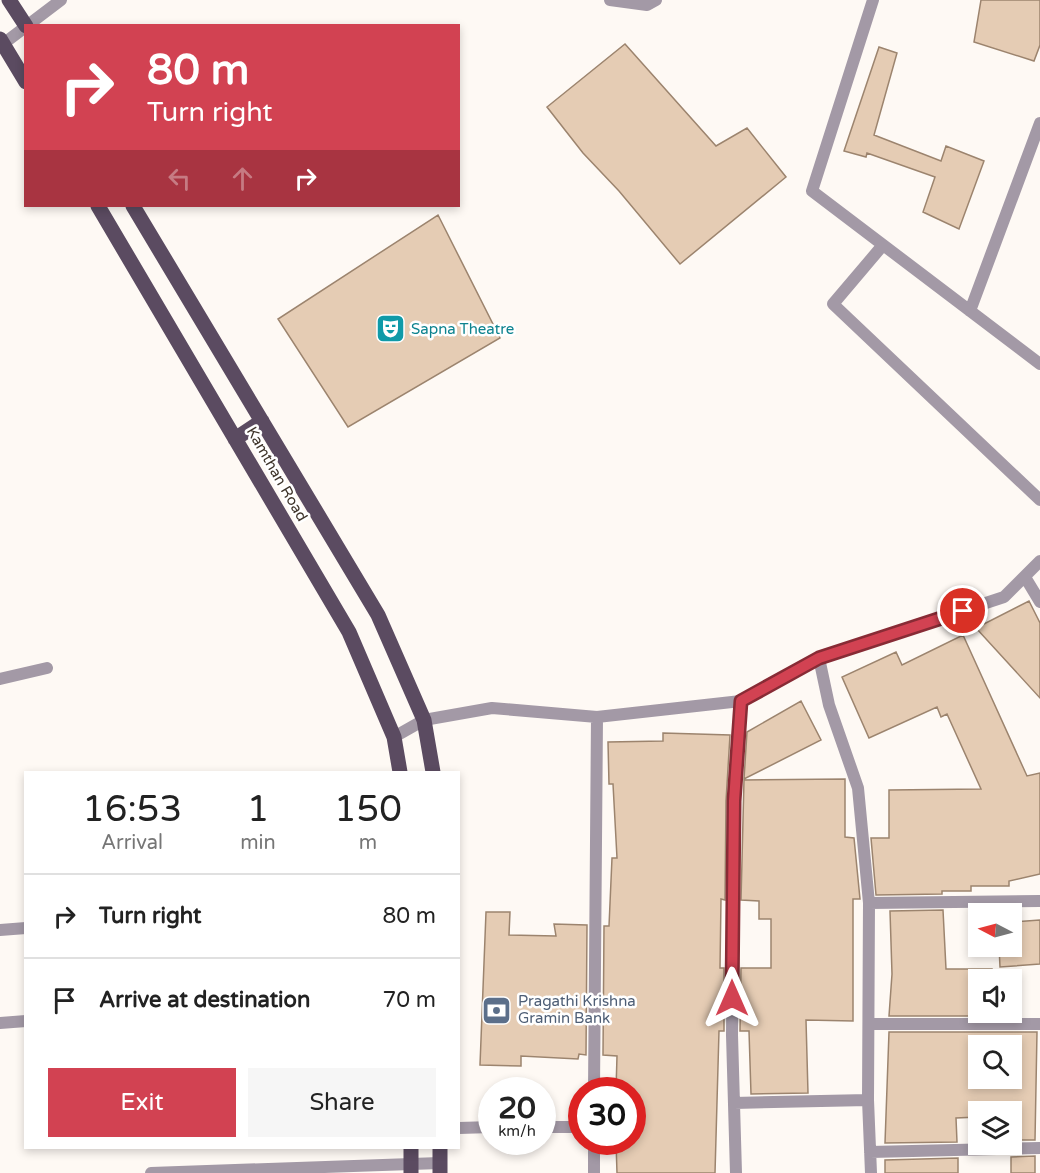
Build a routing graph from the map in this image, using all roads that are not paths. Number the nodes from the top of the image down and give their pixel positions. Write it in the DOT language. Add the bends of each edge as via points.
graph roads {
  1 [pos="9,0"];
  2 [pos="61,0"];
  3 [pos="610,0"];
  4 [pos="873,0"];
  5 [pos="651,2"];
  6 [pos="24,24"];
  7 [pos="26,24"];
  8 [pos="24,26"];
  9 [pos="2,41"];
  10 [pos="24,79"];
  11 [pos="1040,123"];
  12 [pos="99,207"];
  13 [pos="134,207"];
  14 [pos="884,245"];
  15 [pos="970,311"];
  16 [pos="1040,364"];
  17 [pos="262,421"];
  18 [pos="236,439"];
  19 [pos="1040,500"];
  20 [pos="1040,561"];
  21 [pos="1025,577"];
  22 [pos="1040,602"];
  23 [pos="819,658"];
  24 [pos="47,668"];
  25 [pos="0,679"];
  26 [pos="741,701"];
  27 [pos="597,717"];
  28 [pos="424,720"];
  29 [pos="394,737"];
  30 [pos="400,771"];
  31 [pos="433,771"];
  32 [pos="1040,901"];
  33 [pos="869,903"];
  34 [pos="24,928"];
  35 [pos="0,930"];
  36 [pos="24,1021"];
  37 [pos="0,1023"];
  38 [pos="870,1024"];
  39 [pos="1040,1024"];
  40 [pos="594,1077"];
  41 [pos="868,1100"];
  42 [pos="734,1103"];
  43 [pos="478,1127"];
  44 [pos="460,1128"];
  45 [pos="1040,1148"];
  46 [pos="870,1152"];
  47 [pos="594,1155"];
  48 [pos="411,1161"];
  49 [pos="440,1161"];
  50 [pos="152,1173"];
  51 [pos="594,1173"];
  52 [pos="736,1173"];
  53 [pos="871,1173"];
  1 -- 6 [label="main road"];
  2 -- 7 [label="street"];
  3 -- 5 [label="street"];
  4 -- 14 [label="street" via="812,191"];
  8 -- 9 [label="street"];
  9 -- 10 [label="main road"];
  11 -- 15 [label="street"];
  12 -- 18 [label="main road, Kamthan Road"];
  13 -- 17 [label="main road, Kamthan Road"];
  14 -- 15 [label="street"];
  14 -- 19 [label="street" via="832,304"];
  15 -- 16 [label="street"];
  17 -- 18 [label="main road"];
  17 -- 28 [label="main road, Kamthan Road" via="378,615"];
  18 -- 29 [label="main road, Kamthan Road" via="349,632"];
  20 -- 21 [label="street"];
  21 -- 22 [label="street"];
  21 -- 23 [label="street" via="1004,597"];
  23 -- 26 [label="street"];
  23 -- 33 [label="street" via="829,705 858,788"];
  24 -- 25 [label="street"];
  26 -- 27 [label="street"];
  26 -- 42 [label="street" via="734,801"];
  27 -- 28 [label="street" via="492,708"];
  27 -- 40 [label="street"];
  28 -- 29 [label="street"];
  28 -- 31 [label="main road, Kamthan Road"];
  29 -- 30 [label="main road, Kamthan Road"];
  32 -- 33 [label="street"];
  33 -- 38 [label="street"];
  34 -- 35 [label="street"];
  36 -- 37 [label="street"];
  38 -- 39 [label="street"];
  38 -- 41 [label="street"];
  41 -- 42 [label="street"];
  41 -- 46 [label="street"];
  42 -- 52 [label="street"];
  43 -- 44 [label="street"];
  45 -- 46 [label="street"];
  46 -- 53 [label="street"];
  47 -- 51 [label="street"];
  48 -- 49 [label="street"];
  48 -- 50 [label="street"];
}
